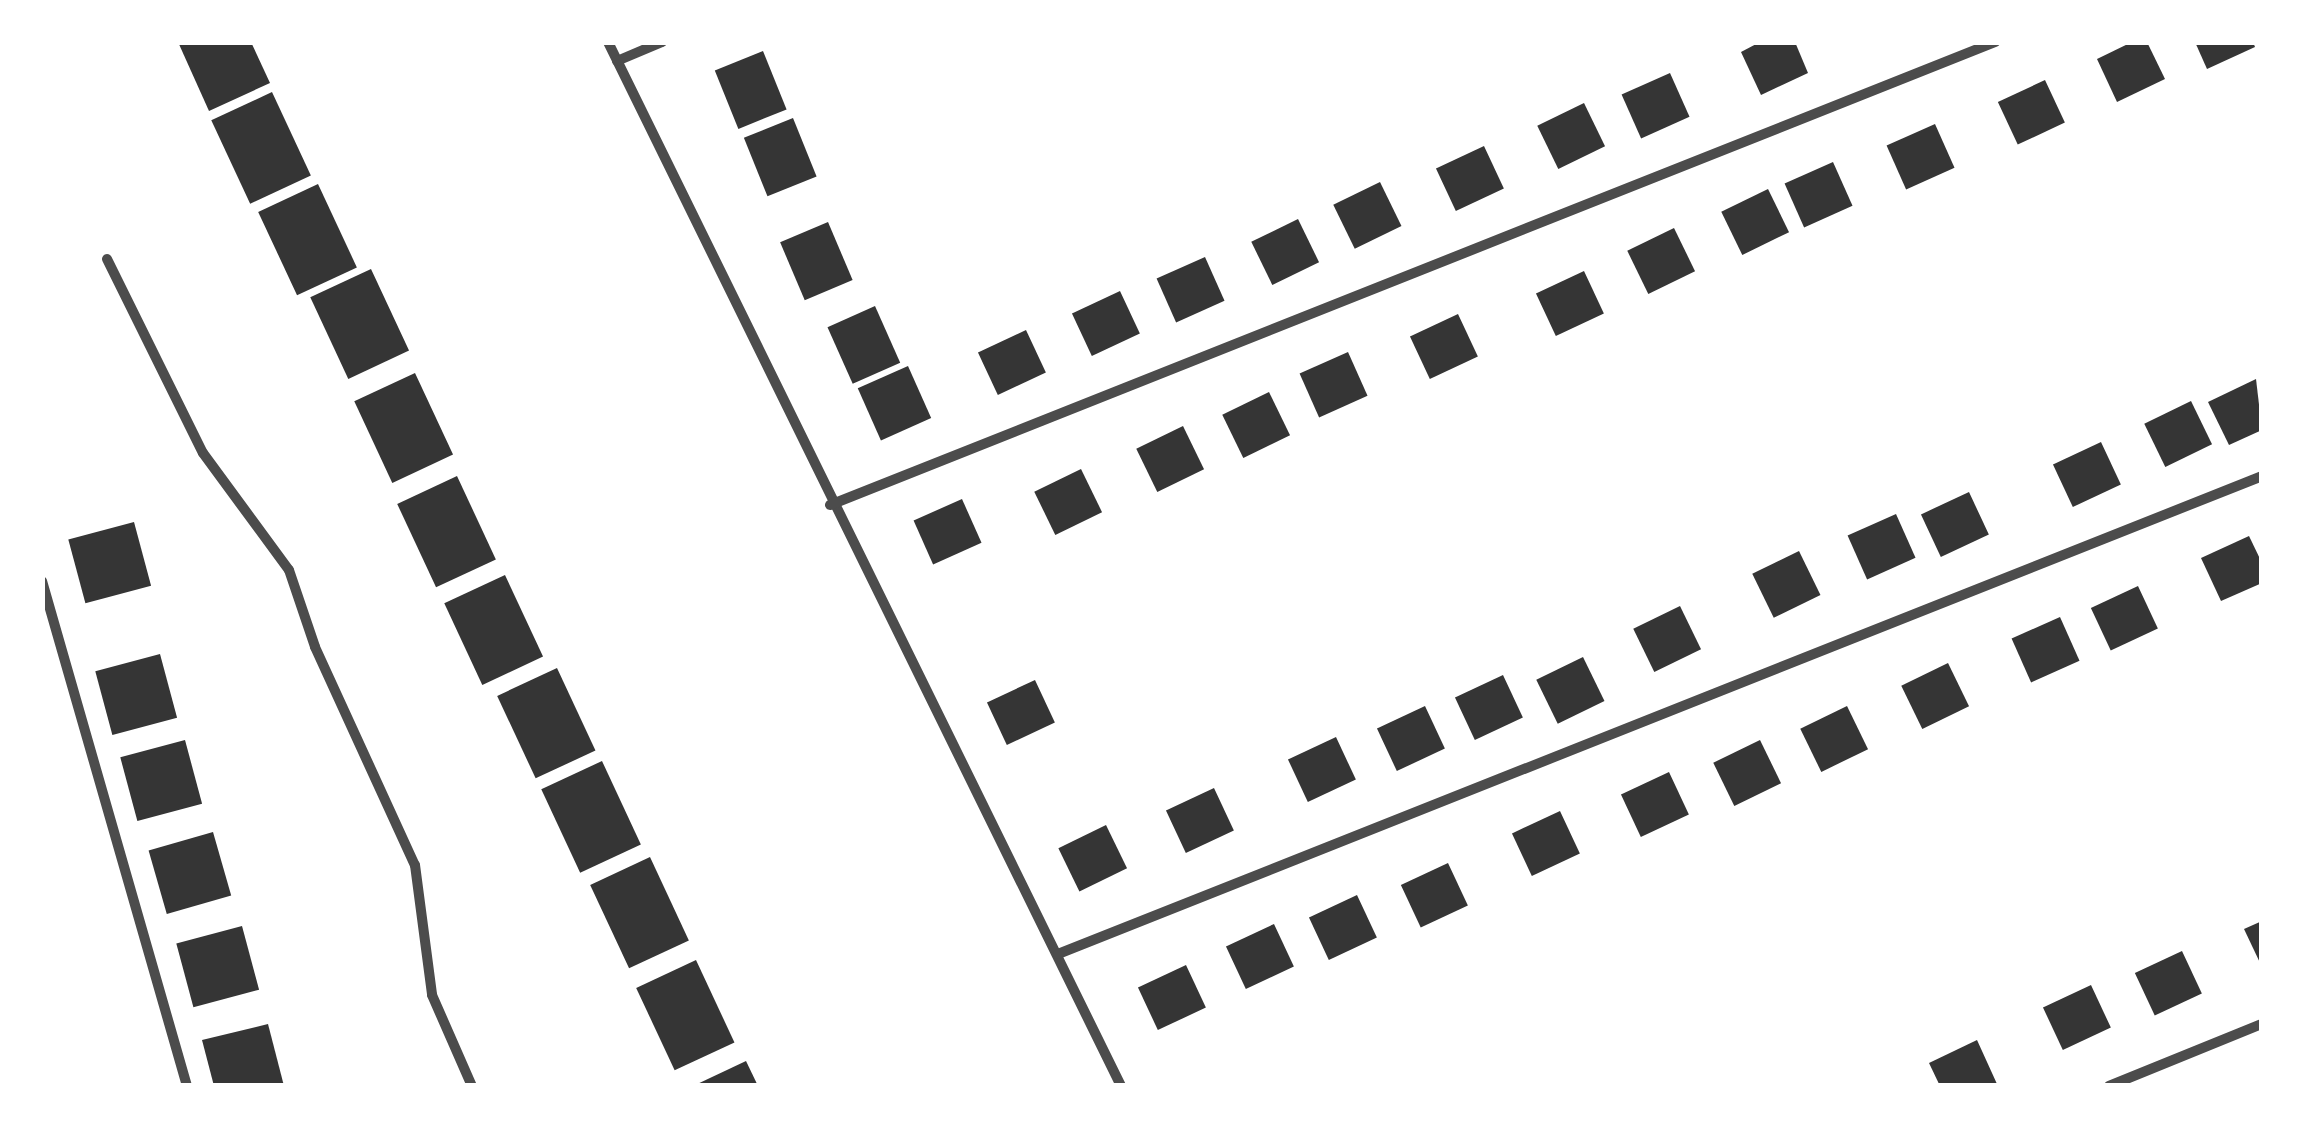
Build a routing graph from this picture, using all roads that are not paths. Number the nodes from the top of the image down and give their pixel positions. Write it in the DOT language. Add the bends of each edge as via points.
graph roads {
  1 [pos="608,42"];
  2 [pos="662,42"];
  3 [pos="1994,42"];
  4 [pos="616,61"];
  5 [pos="107,259"];
  6 [pos="2262,476"];
  7 [pos="830,505"];
  8 [pos="42,581"];
  9 [pos="1058,954"];
  10 [pos="2262,1024"];
  11 [pos="187,1086"];
  12 [pos="472,1086"];
  13 [pos="1121,1086"];
  14 [pos="2109,1086"];
  1 -- 4 [label="street"];
  2 -- 4 [label="street"];
  3 -- 7 [label="street"];
  4 -- 7 [label="street"];
  5 -- 12 [label="street" via="202,454 289,570 315,647 415,866 432,995"];
  6 -- 9 [label="street"];
  7 -- 9 [label="street"];
  8 -- 11 [label="street"];
  9 -- 13 [label="street"];
  10 -- 14 [label="street"];
}
